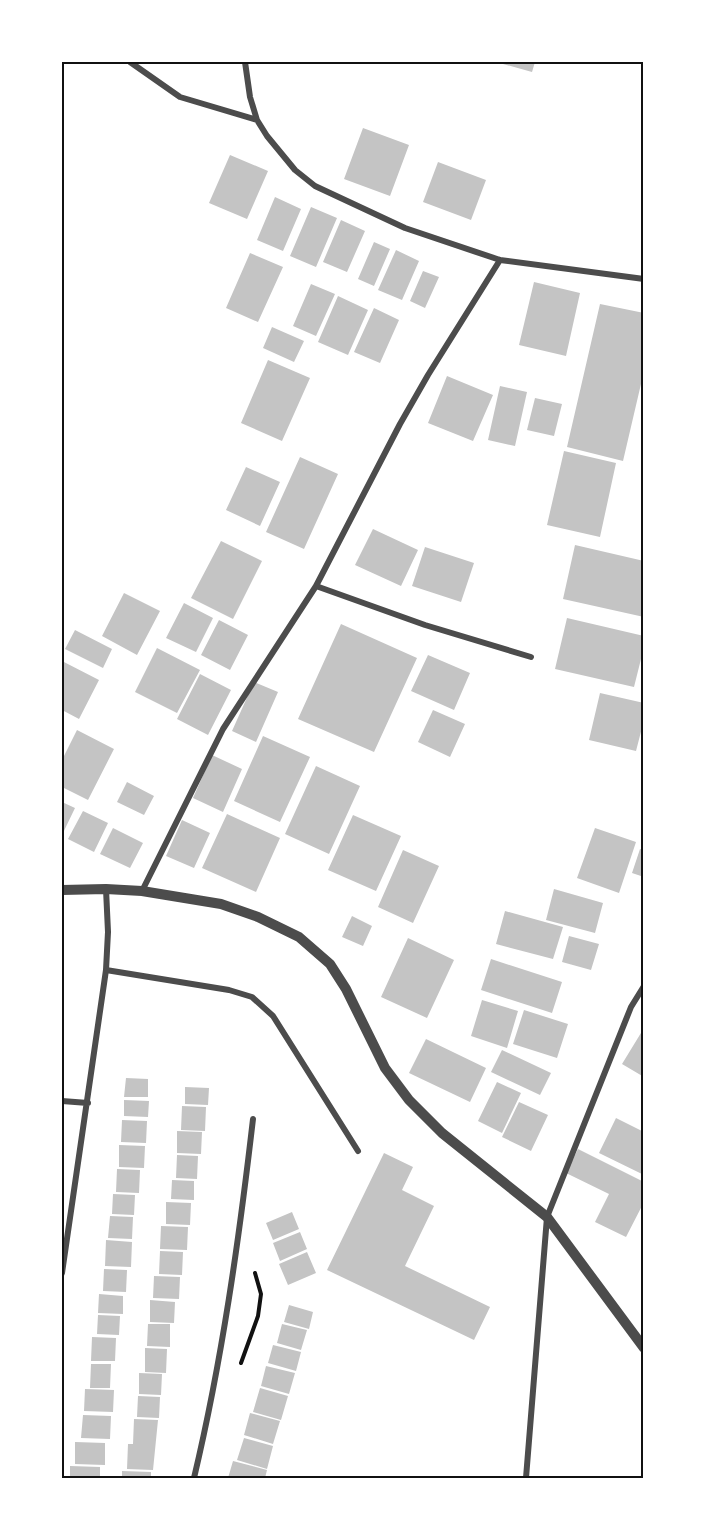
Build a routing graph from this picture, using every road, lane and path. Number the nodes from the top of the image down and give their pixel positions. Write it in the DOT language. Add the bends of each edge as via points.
graph roads {
  1 [pos="130,62"];
  2 [pos="243,63"];
  3 [pos="257,120"];
  4 [pos="500,260"];
  5 [pos="644,279"];
  6 [pos="316,586"];
  7 [pos="531,657"];
  8 [pos="106,889"];
  9 [pos="62,890"];
  10 [pos="142,891"];
  11 [pos="106,970"];
  12 [pos="644,986"];
  13 [pos="62,1101"];
  14 [pos="88,1103"];
  15 [pos="254,1119"];
  16 [pos="358,1151"];
  17 [pos="547,1217"];
  18 [pos="62,1273"];
  19 [pos="644,1348"];
  20 [pos="194,1479"];
  21 [pos="525,1479"];
  1 -- 3 [label="street" via="180,97"];
  2 -- 3 [label="street"];
  3 -- 4 [label="street" via="295,170 315,186 405,228"];
  4 -- 5 [label="street"];
  4 -- 6 [label="street" via="405,414"];
  6 -- 7 [label="street"];
  6 -- 10 [label="street" via="223,729"];
  8 -- 9 [label="street"];
  8 -- 10 [label="street"];
  8 -- 11 [label="street"];
  10 -- 17 [label="street" via="221,904 299,937 330,964 385,1068 409,1100 442,1133"];
  11 -- 14 [label="street"];
  11 -- 16 [label="street" via="252,997 273,1016"];
  12 -- 17 [label="street" via="631,1007"];
  13 -- 14 [label="street"];
  14 -- 18 [label="street"];
  15 -- 20 [label="street" via="240,1233 211,1407"];
  17 -- 19 [label="street"];
  17 -- 21 [label="street"];
}
